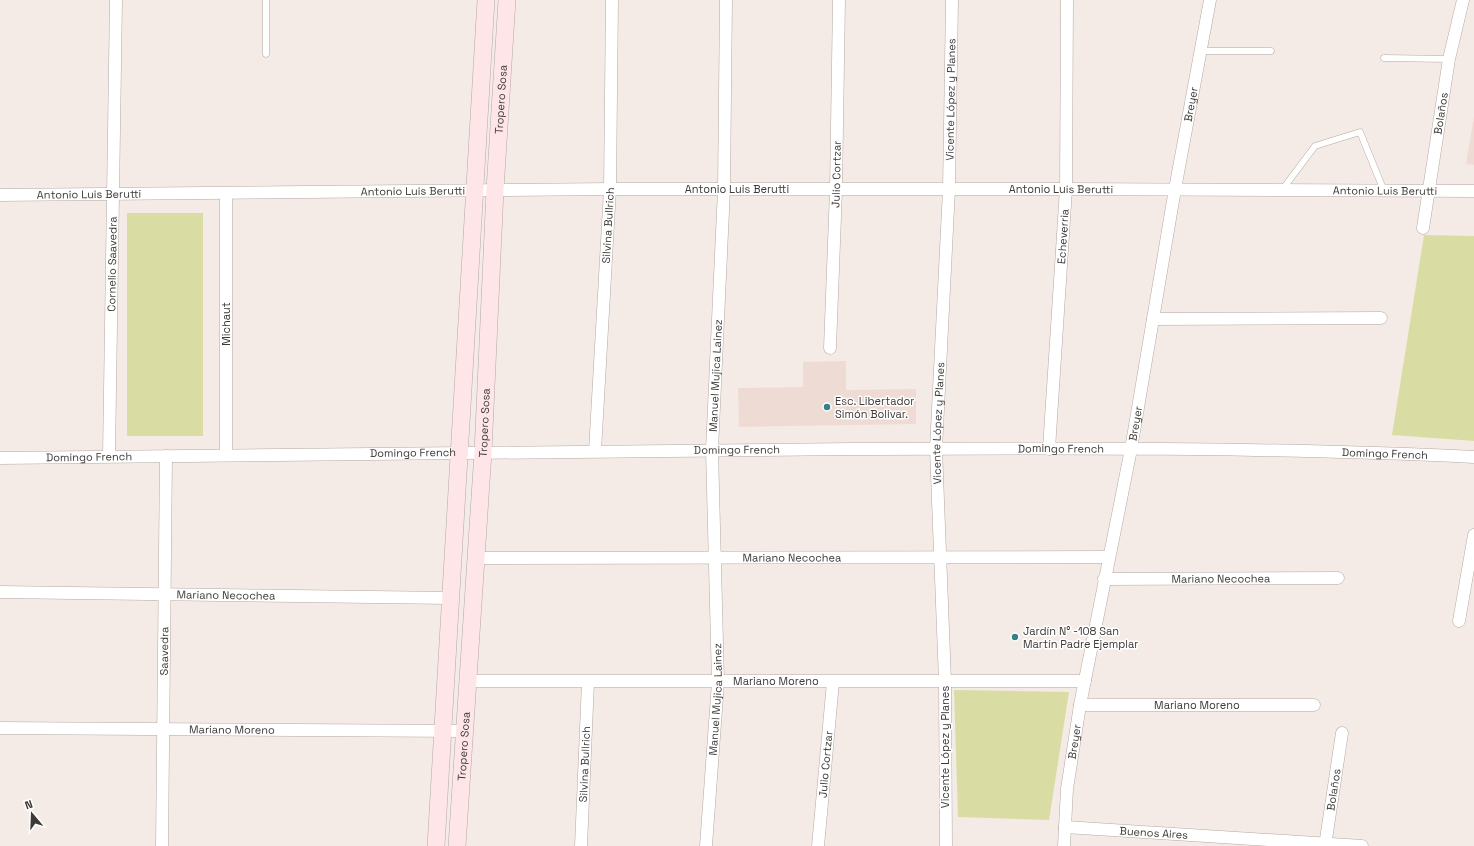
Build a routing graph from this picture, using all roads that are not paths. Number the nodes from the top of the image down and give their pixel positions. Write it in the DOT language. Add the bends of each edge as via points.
graph roads {
  1 [pos="116,0"];
  2 [pos="266,0"];
  3 [pos="486,0"];
  4 [pos="507,0"];
  5 [pos="612,0"];
  6 [pos="726,0"];
  7 [pos="839,0"];
  8 [pos="952,0"];
  9 [pos="1067,0"];
  10 [pos="1210,0"];
  11 [pos="1463,0"];
  12 [pos="1200,51"];
  13 [pos="1271,51"];
  14 [pos="266,54"];
  15 [pos="1384,58"];
  16 [pos="1449,59"];
  17 [pos="610,189"];
  18 [pos="724,189"];
  19 [pos="948,189"];
  20 [pos="1066,189"];
  21 [pos="1175,189"];
  22 [pos="495,190"];
  23 [pos="836,190"];
  24 [pos="1282,190"];
  25 [pos="474,191"];
  26 [pos="1384,191"];
  27 [pos="1429,191"];
  28 [pos="1474,191"];
  29 [pos="113,194"];
  30 [pos="226,194"];
  31 [pos="0,195"];
  32 [pos="1423,228"];
  33 [pos="1381,318"];
  34 [pos="1154,319"];
  35 [pos="830,348"];
  36 [pos="936,449"];
  37 [pos="1050,449"];
  38 [pos="1131,449"];
  39 [pos="712,450"];
  40 [pos="595,451"];
  41 [pos="483,452"];
  42 [pos="459,453"];
  43 [pos="226,455"];
  44 [pos="109,456"];
  45 [pos="166,456"];
  46 [pos="1474,456"];
  47 [pos="0,458"];
  48 [pos="1474,535"];
  49 [pos="939,557"];
  50 [pos="1108,557"];
  51 [pos="475,558"];
  52 [pos="715,558"];
  53 [pos="1104,578"];
  54 [pos="1338,578"];
  55 [pos="0,592"];
  56 [pos="164,593"];
  57 [pos="451,598"];
  58 [pos="1459,621"];
  59 [pos="466,681"];
  60 [pos="945,681"];
  61 [pos="1085,681"];
  62 [pos="588,682"];
  63 [pos="718,682"];
  64 [pos="833,682"];
  65 [pos="1080,705"];
  66 [pos="1314,705"];
  67 [pos="0,728"];
  68 [pos="162,728"];
  69 [pos="443,731"];
  70 [pos="463,731"];
  71 [pos="1342,733"];
  72 [pos="1064,827"];
  73 [pos="1326,845"];
  74 [pos="162,846"];
  75 [pos="436,846"];
  76 [pos="457,846"];
  77 [pos="580,846"];
  78 [pos="706,846"];
  79 [pos="818,846"];
  80 [pos="946,846"];
  81 [pos="1064,846"];
  82 [pos="1362,846"];
  1 -- 29 [label="street, Cornelio Saavedra"];
  2 -- 14 [label="lane"];
  3 -- 25 [label="street, Tropero Sosa"];
  4 -- 22 [label="street, Tropero Sosa"];
  5 -- 17 [label="street, Silvina Bullrich"];
  6 -- 18 [label="street, Manuel Mujica Lainez"];
  7 -- 23 [label="street, Julio Cortzar"];
  8 -- 19 [label="street, Vicente López y Planes"];
  9 -- 20 [label="street, Echeverria"];
  10 -- 12 [label="street, Breyer"];
  11 -- 16 [label="street, Bolaños"];
  12 -- 13 [label="lane"];
  12 -- 21 [label="street, Breyer"];
  15 -- 16 [label="lane"];
  16 -- 27 [label="street, Bolaños"];
  17 -- 18 [label="street, Antonio Luis Berutti"];
  17 -- 22 [label="street, Antonio Luis Berutti"];
  17 -- 40 [label="street, Silvina Bullrich"];
  18 -- 23 [label="street, Antonio Luis Berutti"];
  18 -- 39 [label="street, Manuel Mujica Lainez"];
  19 -- 20 [label="street, Antonio Luis Berutti"];
  19 -- 23 [label="street, Antonio Luis Berutti"];
  19 -- 36 [label="street, Vicente López y Planes"];
  20 -- 21 [label="street, Antonio Luis Berutti"];
  20 -- 37 [label="street, Echeverria"];
  21 -- 24 [label="street, Antonio Luis Berutti"];
  21 -- 34 [label="street, Breyer"];
  22 -- 25 [label="street, Antonio Luis Berutti"];
  22 -- 41 [label="street, Tropero Sosa"];
  23 -- 35 [label="street, Julio Cortzar"];
  24 -- 26 [label="street, Antonio Luis Berutti"];
  24 -- 26 [label="lane" via="1315,146 1360,132"];
  25 -- 30 [label="street, Antonio Luis Berutti"];
  25 -- 42 [label="street, Tropero Sosa"];
  26 -- 27 [label="street, Antonio Luis Berutti"];
  27 -- 28 [label="street, Antonio Luis Berutti"];
  27 -- 32 [label="street, Bolaños"];
  29 -- 30 [label="street, Antonio Luis Berutti"];
  29 -- 31 [label="street, Antonio Luis Berutti"];
  29 -- 44 [label="street, Cornelio Saavedra"];
  30 -- 43 [label="street, Michaut"];
  33 -- 34 [label="street"];
  34 -- 38 [label="street, Breyer"];
  36 -- 37 [label="street, Domingo French"];
  36 -- 39 [label="street, Domingo French"];
  36 -- 49 [label="street, Vicente López y Planes"];
  37 -- 38 [label="street, Domingo French"];
  38 -- 46 [label="street, Domingo French"];
  38 -- 50 [label="street, Breyer"];
  39 -- 40 [label="street, Domingo French"];
  39 -- 52 [label="street, Manuel Mujica Lainez"];
  40 -- 41 [label="street, Domingo French"];
  41 -- 42 [label="street, Domingo French"];
  41 -- 51 [label="street, Tropero Sosa"];
  42 -- 43 [label="street, Domingo French"];
  42 -- 57 [label="street, Tropero Sosa"];
  43 -- 45 [label="street, Domingo French"];
  44 -- 45 [label="street, Domingo French"];
  44 -- 47 [label="street, Domingo French"];
  45 -- 56 [label="street, Saavedra"];
  48 -- 58 [label="street"];
  49 -- 50 [label="street, Mariano Necochea"];
  49 -- 52 [label="street, Mariano Necochea"];
  49 -- 60 [label="street, Vicente López y Planes"];
  50 -- 53 [label="street, Breyer"];
  51 -- 52 [label="street, Mariano Necochea"];
  51 -- 59 [label="street, Tropero Sosa"];
  52 -- 63 [label="street, Manuel Mujica Lainez"];
  53 -- 54 [label="street, Mariano Necochea"];
  53 -- 61 [label="street, Breyer"];
  55 -- 56 [label="street, Mariano Necochea"];
  56 -- 57 [label="street, Mariano Necochea"];
  56 -- 68 [label="street, Saavedra"];
  57 -- 69 [label="street, Tropero Sosa"];
  59 -- 62 [label="street, Mariano Moreno"];
  59 -- 70 [label="street, Tropero Sosa"];
  60 -- 61 [label="street, Mariano Moreno"];
  60 -- 64 [label="street, Mariano Moreno"];
  60 -- 80 [label="street, Vicente López y Planes"];
  61 -- 65 [label="street, Breyer"];
  62 -- 63 [label="street, Mariano Moreno"];
  62 -- 77 [label="street, Silvina Bullrich"];
  63 -- 64 [label="street, Mariano Moreno"];
  63 -- 78 [label="street, Manuel Mujica Lainez"];
  64 -- 79 [label="street, Julio Cortzar"];
  65 -- 66 [label="street, Mariano Moreno"];
  65 -- 72 [label="street, Breyer"];
  67 -- 68 [label="street, Mariano Moreno"];
  68 -- 69 [label="street, Mariano Moreno"];
  68 -- 74 [label="street, Saavedra"];
  69 -- 70 [label="street, Mariano Moreno"];
  69 -- 75 [label="street, Tropero Sosa"];
  70 -- 76 [label="street, Tropero Sosa"];
  71 -- 73 [label="street, Bolaños"];
  72 -- 73 [label="street, Buenos Aires"];
  72 -- 81 [label="street, Breyer"];
  73 -- 82 [label="street, Buenos Aires"];
}
